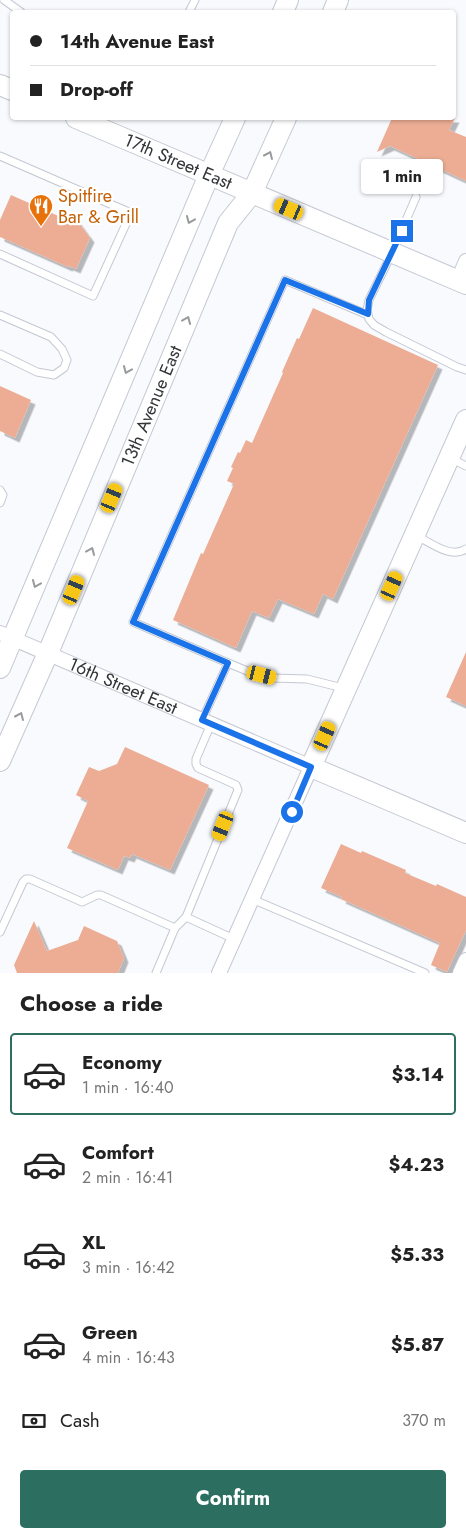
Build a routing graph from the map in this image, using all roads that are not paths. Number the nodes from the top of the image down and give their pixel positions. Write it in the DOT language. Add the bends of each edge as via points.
graph roads {
  1 [pos="4,0"];
  2 [pos="17,10"];
  3 [pos="81,120"];
  4 [pos="234,120"];
  5 [pos="285,120"];
  6 [pos="0,156"];
  7 [pos="209,175"];
  8 [pos="252,193"];
  9 [pos="416,198"];
  10 [pos="392,253"];
  11 [pos="0,254"];
  12 [pos="466,261"];
  13 [pos="462,282"];
  14 [pos="368,314"];
  15 [pos="0,315"];
  16 [pos="0,354"];
  17 [pos="466,370"];
  18 [pos="466,420"];
  19 [pos="458,462"];
  20 [pos="0,490"];
  21 [pos="0,503"];
  22 [pos="415,534"];
  23 [pos="466,550"];
  24 [pos="7,636"];
  25 [pos="48,653"];
  26 [pos="228,663"];
  27 [pos="0,668"];
  28 [pos="346,689"];
  29 [pos="206,722"];
  30 [pos="0,761"];
  31 [pos="311,767"];
  32 [pos="466,833"];
  33 [pos="252,899"];
  34 [pos="186,917"];
  35 [pos="175,928"];
  36 [pos="0,932"];
  37 [pos="234,939"];
  38 [pos="466,960"];
  39 [pos="156,973"];
  40 [pos="219,973"];
  41 [pos="425,973"];
  42 [pos="460,973"];
  1 -- 2 [label="lane"];
  3 -- 7 [label="main road, 17th Street East"];
  4 -- 7 [label="main road, 13th Avenue East"];
  8 -- 5 [label="main road, 13th Avenue East, one-way"];
  6 -- 11 [label="lane" via="131,214 93,296"];
  7 -- 8 [label="main road, 17th Street East"];
  7 -- 24 [label="main road, 13th Avenue East, one-way"];
  8 -- 10 [label="main road, 17th Street East"];
  25 -- 8 [label="main road, 13th Avenue East, one-way" via="228,223"];
  9 -- 10 [label="lane"];
  10 -- 13 [label="main road, 17th Street East"];
  10 -- 14 [label="lane" via="369,300"];
  12 -- 13 [label="street"];
  14 -- 17 [label="lane" via="374,325 386,332"];
  14 -- 26 [label="lane" via="285,280 133,622"];
  15 -- 16 [label="lane" via="51,337 67,360 64,368 54,375 38,372"];
  18 -- 19 [label="main road"];
  19 -- 22 [label="main road"];
  20 -- 21 [label="lane" via="3,495"];
  22 -- 23 [label="lane" via="451,553"];
  22 -- 28 [label="main road"];
  24 -- 25 [label="street, 16th Street East"];
  24 -- 27 [label="main road, 13th Avenue East"];
  25 -- 29 [label="street, 16th Street East"];
  30 -- 25 [label="main road, 13th Avenue East, one-way"];
  26 -- 28 [label="lane" via="272,678 307,679"];
  26 -- 29 [label="lane"];
  28 -- 31 [label="main road"];
  29 -- 31 [label="street, 16th Street East"];
  29 -- 34 [label="lane" via="196,764 198,768 236,784 238,790"];
  31 -- 32 [label="main road, 16th Street East"];
  31 -- 33 [label="street"];
  33 -- 37 [label="street"];
  33 -- 41 [label="lane"];
  34 -- 35 [label="lane"];
  34 -- 37 [label="lane"];
  35 -- 36 [label="lane" via="101,895 82,902 30,878 23,882"];
  35 -- 39 [label="lane"];
  37 -- 40 [label="street"];
  38 -- 42 [label="street"];
}
